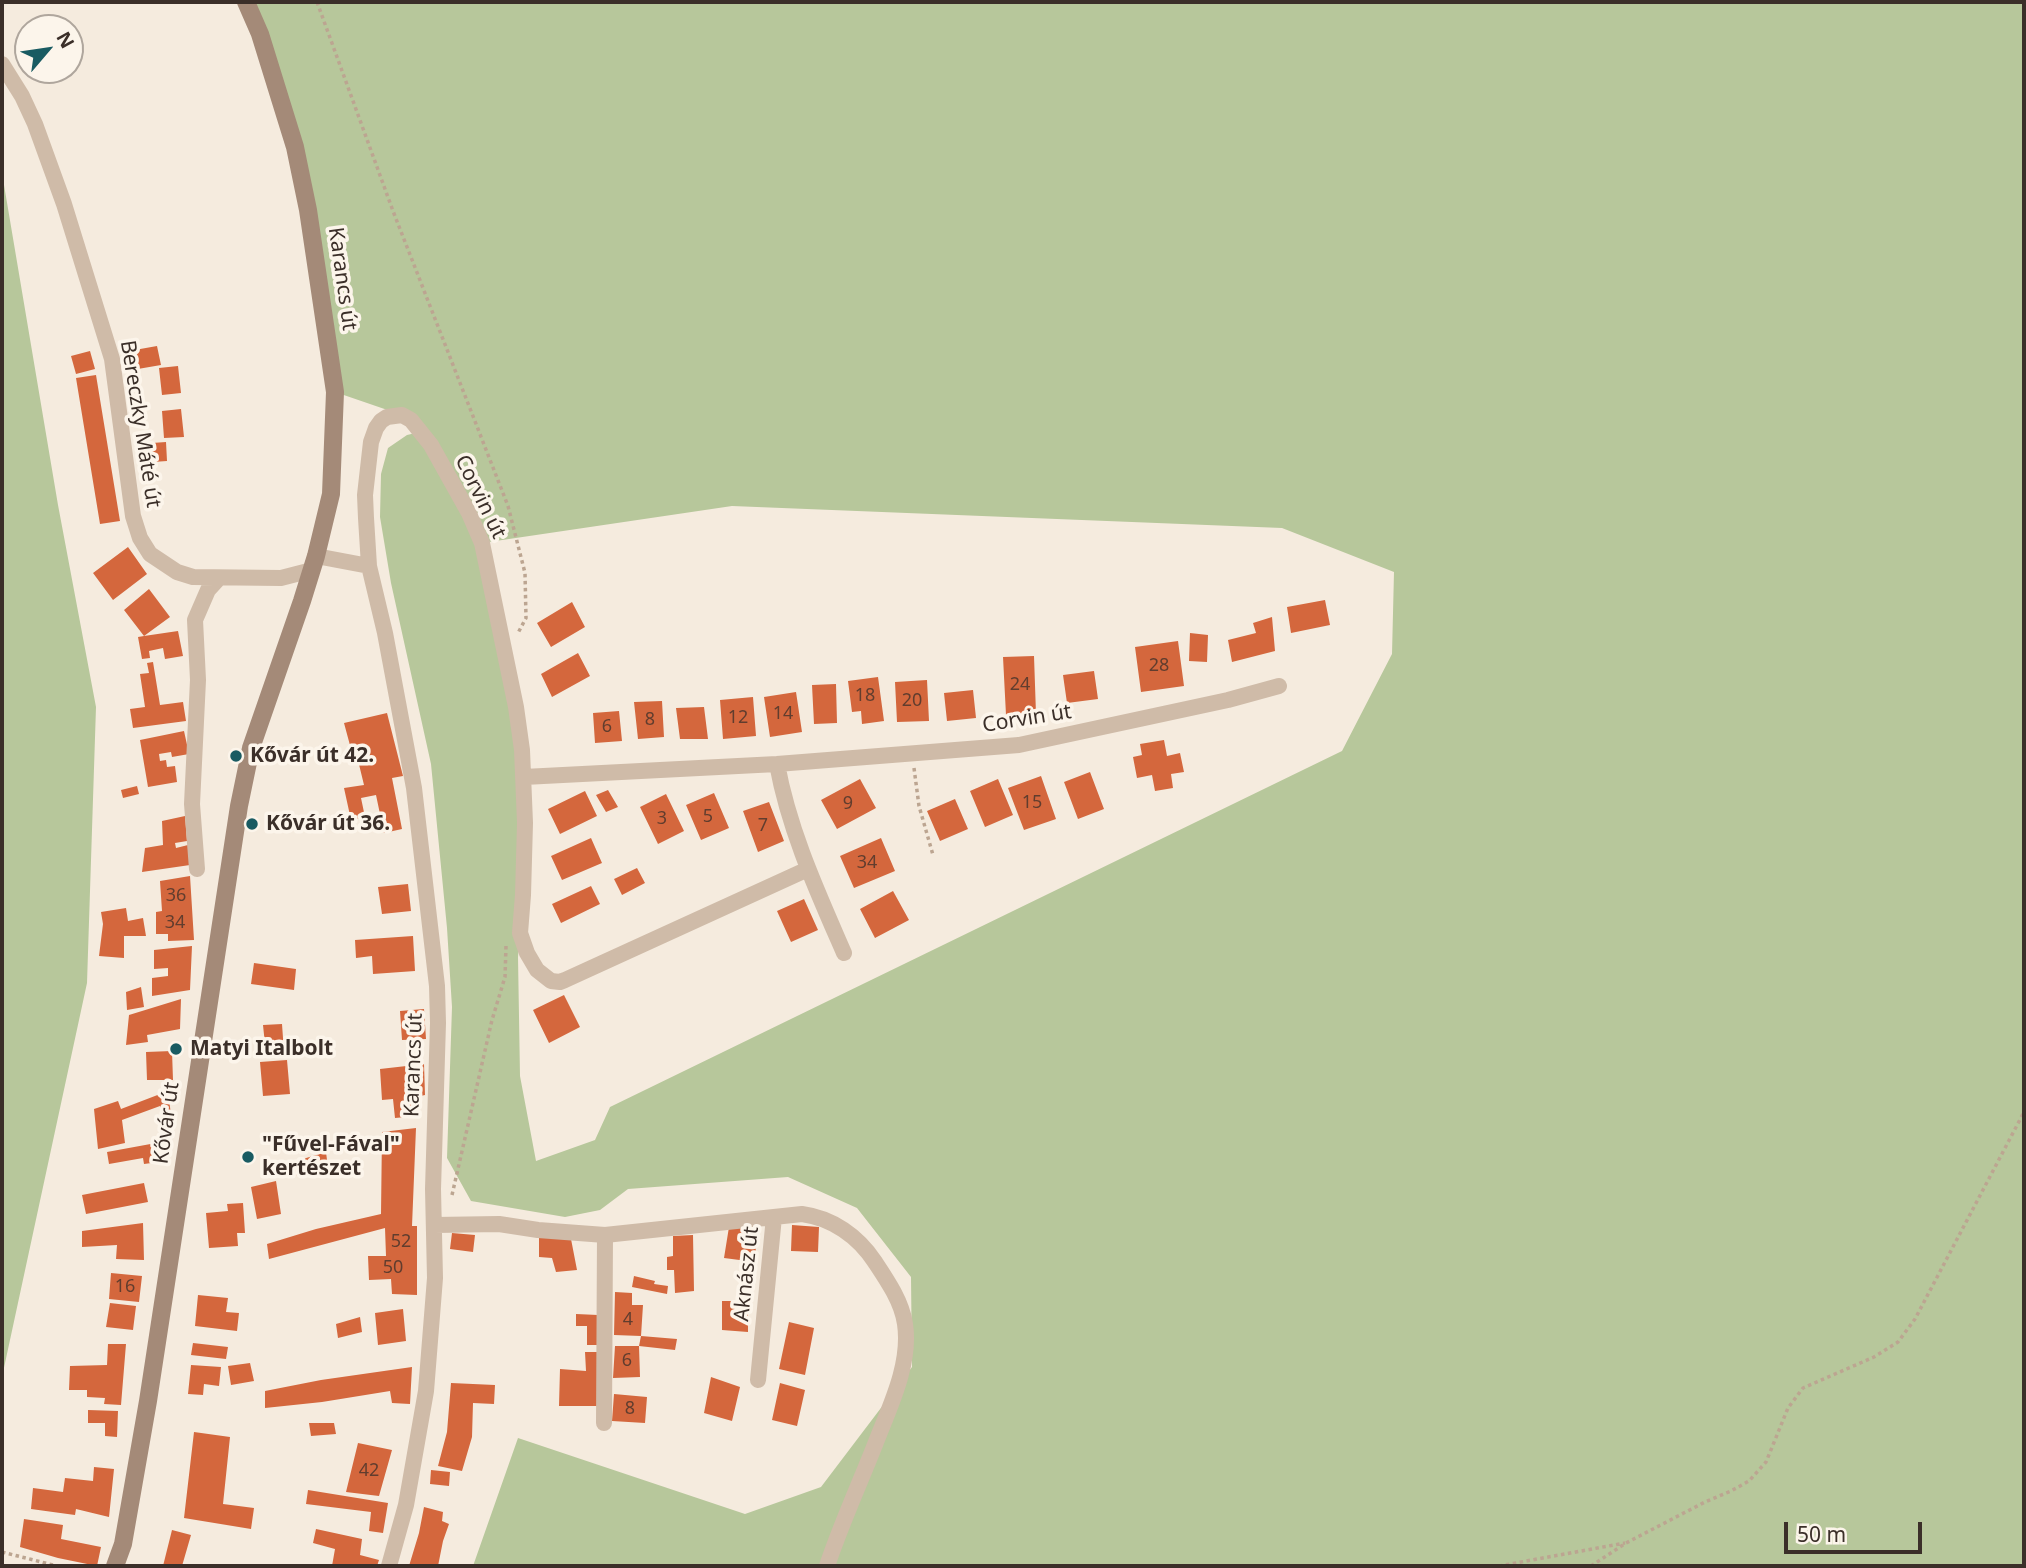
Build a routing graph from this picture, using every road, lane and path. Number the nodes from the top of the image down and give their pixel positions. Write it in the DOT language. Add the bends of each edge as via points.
graph roads {
  1 [pos="246,2"];
  2 [pos="317,2"];
  3 [pos="2,64"];
  4 [pos="314,563"];
  5 [pos="369,566"];
  6 [pos="219,578"];
  7 [pos="506,655"];
  8 [pos="1279,686"];
  9 [pos="916,752"];
  10 [pos="777,764"];
  11 [pos="524,777"];
  12 [pos="933,855"];
  13 [pos="197,869"];
  14 [pos="808,869"];
  15 [pos="506,945"];
  16 [pos="844,953"];
  17 [pos="2024,1112"];
  18 [pos="450,1200"];
  19 [pos="774,1217"];
  20 [pos="435,1225"];
  21 [pos="605,1235"];
  22 [pos="758,1380"];
  23 [pos="604,1423"];
  24 [pos="1626,1543"];
  25 [pos="2,1552"];
  26 [pos="57,1566"];
  27 [pos="115,1566"];
  28 [pos="389,1566"];
  29 [pos="827,1566"];
  30 [pos="1499,1566"];
  31 [pos="1591,1566"];
  1 -- 4 [label="main road, Karancs út" via="295,147 335,392 331,494"];
  2 -- 7 [label="path" via="508,506 525,573 526,618"];
  3 -- 6 [label="street, Bereczky Máté út" via="35,124 112,359 133,516 140,538 150,554 177,572"];
  4 -- 5 [label="street"];
  4 -- 6 [label="street, Bereczky Máté út" via="281,578"];
  4 -- 27 [label="main road, Kővár út" via="251,748 239,806 148,1401 123,1544"];
  5 -- 7 [label="street, Corvin út" via="365,495 371,442 382,421 402,415 431,445 475,527"];
  5 -- 20 [label="street, Karancs út" via="414,788 438,1001"];
  6 -- 13 [label="street" via="208,590 195,620 198,680 192,804"];
  7 -- 11 [label="street, Corvin út"];
  8 -- 9 [label="street, Corvin út" via="1018,744"];
  9 -- 10 [label="street, Corvin út"];
  9 -- 12 [label="path" via="917,798"];
  10 -- 11 [label="street, Corvin út"];
  10 -- 14 [label="street" via="788,814"];
  11 -- 14 [label="street, Corvin út" via="520,933 535,966 551,981 569,979"];
  14 -- 16 [label="street"];
  15 -- 18 [label="path" via="505,977"];
  17 -- 24 [label="path" via="1915,1319 1898,1342 1802,1388 1788,1408 1766,1462 1749,1481"];
  19 -- 21 [label="street, Aknász út"];
  19 -- 22 [label="street, Aknász út"];
  19 -- 29 [label="street" via="815,1216 851,1235 881,1270 905,1322 903,1364"];
  20 -- 21 [label="street, Aknász út" via="499,1224"];
  20 -- 28 [label="street, Karancs út" via="426,1391 406,1505"];
  21 -- 23 [label="street"];
  24 -- 30 [label="path"];
  24 -- 31 [label="path"];
  25 -- 26 [label="path"];
}
